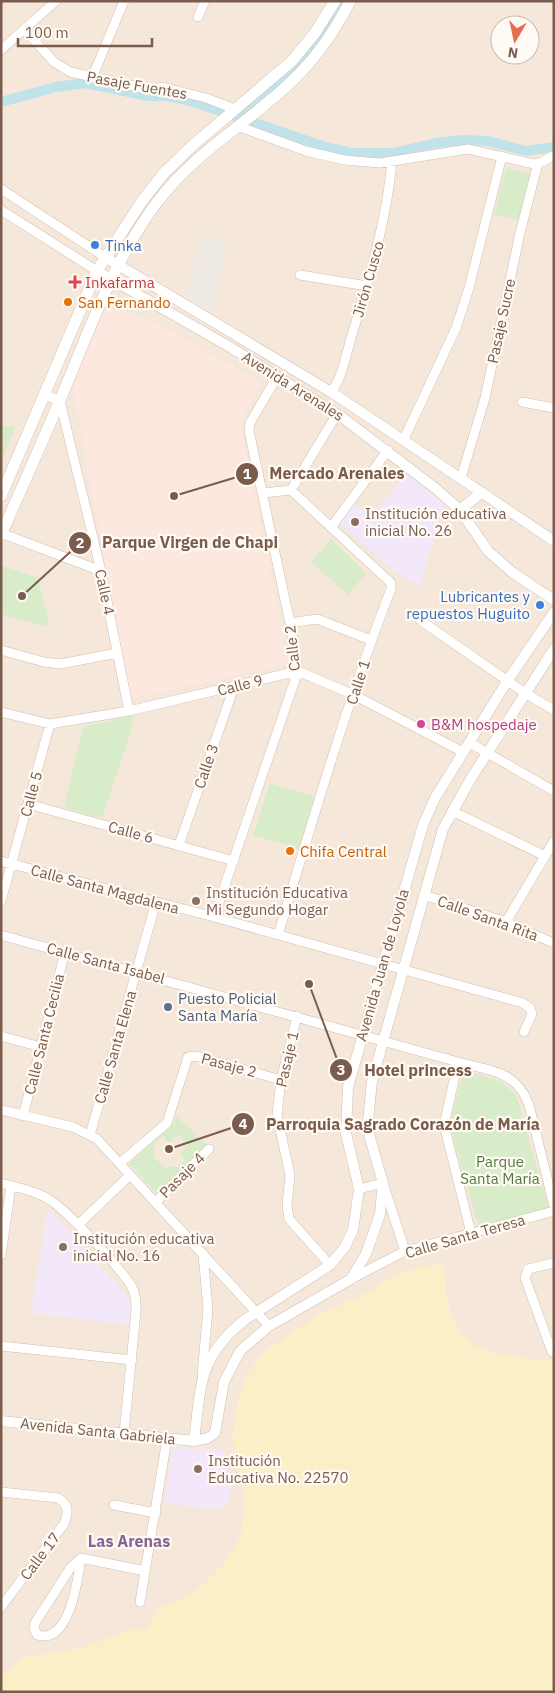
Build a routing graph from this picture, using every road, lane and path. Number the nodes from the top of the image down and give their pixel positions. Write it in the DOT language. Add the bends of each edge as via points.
graph roads {
  1 [pos="56,1"];
  2 [pos="124,1"];
  3 [pos="205,1"];
  4 [pos="334,1"];
  5 [pos="350,1"];
  6 [pos="198,17"];
  7 [pos="26,30"];
  8 [pos="1,50"];
  9 [pos="92,78"];
  10 [pos="235,109"];
  11 [pos="238,126"];
  12 [pos="554,155"];
  13 [pos="502,156"];
  14 [pos="392,162"];
  15 [pos="538,163"];
  16 [pos="1,189"];
  17 [pos="1,210"];
  18 [pos="105,258"];
  19 [pos="117,265"];
  20 [pos="97,271"];
  21 [pos="300,275"];
  22 [pos="110,279"];
  23 [pos="367,286"];
  24 [pos="277,377"];
  25 [pos="331,392"];
  26 [pos="46,395"];
  27 [pos="60,401"];
  28 [pos="522,402"];
  29 [pos="554,408"];
  30 [pos="336,414"];
  31 [pos="404,439"];
  32 [pos="388,450"];
  33 [pos="461,478"];
  34 [pos="291,490"];
  35 [pos="481,492"];
  36 [pos="266,493"];
  37 [pos="1,496"];
  38 [pos="460,510"];
  39 [pos="332,526"];
  40 [pos="2,533"];
  41 [pos="553,537"];
  42 [pos="101,571"];
  43 [pos="554,600"];
  44 [pos="554,612"];
  45 [pos="420,620"];
  46 [pos="290,623"];
  47 [pos="372,640"];
  48 [pos="554,649"];
  49 [pos="1,650"];
  50 [pos="117,653"];
  51 [pos="298,671"];
  52 [pos="508,680"];
  53 [pos="234,687"];
  54 [pos="525,693"];
  55 [pos="354,695"];
  56 [pos="554,710"];
  57 [pos="129,711"];
  58 [pos="1,712"];
  59 [pos="50,724"];
  60 [pos="470,743"];
  61 [pos="463,752"];
  62 [pos="488,753"];
  63 [pos="554,791"];
  64 [pos="28,804"];
  65 [pos="452,811"];
  66 [pos="554,841"];
  67 [pos="179,846"];
  68 [pos="545,856"];
  69 [pos="1,861"];
  70 [pos="234,861"];
  71 [pos="11,864"];
  72 [pos="424,895"];
  73 [pos="1,901"];
  74 [pos="156,902"];
  75 [pos="214,917"];
  76 [pos="506,922"];
  77 [pos="1,935"];
  78 [pos="278,935"];
  79 [pos="551,942"];
  80 [pos="66,952"];
  81 [pos="384,964"];
  82 [pos="404,970"];
  83 [pos="136,972"];
  84 [pos="297,1016"];
  85 [pos="524,1032"];
  86 [pos="362,1035"];
  87 [pos="1,1036"];
  88 [pos="382,1040"];
  89 [pos="41,1047"];
  90 [pos="458,1062"];
  91 [pos="281,1080"];
  92 [pos="1,1110"];
  93 [pos="23,1116"];
  94 [pos="90,1135"];
  95 [pos="208,1149"];
  96 [pos="120,1163"];
  97 [pos="130,1175"];
  98 [pos="1,1183"];
  99 [pos="383,1183"];
  100 [pos="11,1186"];
  101 [pos="359,1189"];
  102 [pos="156,1202"];
  103 [pos="554,1206"];
  104 [pos="554,1211"];
  105 [pos="78,1225"];
  106 [pos="471,1233"];
  107 [pos="405,1251"];
  108 [pos="203,1254"];
  109 [pos="1,1255"];
  110 [pos="554,1263"];
  111 [pos="330,1265"];
  112 [pos="351,1279"];
  113 [pos="255,1313"];
  114 [pos="269,1326"];
  115 [pos="1,1346"];
  116 [pos="552,1352"];
  117 [pos="132,1360"];
  118 [pos="202,1375"];
  119 [pos="1,1421"];
  120 [pos="124,1434"];
  121 [pos="167,1439"];
  122 [pos="194,1441"];
  123 [pos="1,1492"];
  124 [pos="114,1505"];
  125 [pos="156,1512"];
  126 [pos="82,1558"];
  127 [pos="145,1571"];
  128 [pos="140,1602"];
  129 [pos="1,1607"];
  1 -- 7 [label="street"];
  2 -- 9 [label="street"];
  3 -- 6 [label="street"];
  4 -- 10 [label="main road" via="315,33 292,61"];
  5 -- 11 [label="main road" via="328,40 307,66"];
  7 -- 8 [label="street"];
  7 -- 9 [label="street, Pasaje Fuentes" via="62,68"];
  9 -- 10 [label="street, Pasaje Fuentes" via="153,90 162,87"];
  10 -- 18 [label="main road" via="164,174"];
  11 -- 14 [label="street" via="324,156"];
  11 -- 19 [label="main road" via="198,158 170,187 147,216"];
  12 -- 15 [label="street"];
  13 -- 14 [label="street" via="461,150"];
  13 -- 15 [label="street"];
  13 -- 31 [label="street" via="456,328"];
  14 -- 23 [label="street, Jirón Cusco" via="385,219"];
  15 -- 33 [label="street, Pasaje Sucre" via="485,398"];
  16 -- 18 [label="street, Avenida Arenales"];
  17 -- 20 [label="street, Avenida Arenales"];
  18 -- 19 [label="street, Avenida Arenales"];
  18 -- 20 [label="main road"];
  19 -- 22 [label="main road"];
  19 -- 25 [label="street, Avenida Arenales"];
  20 -- 22 [label="street, Avenida Arenales"];
  20 -- 26 [label="main road"];
  21 -- 23 [label="street"];
  22 -- 24 [label="street, Avenida Arenales"];
  22 -- 27 [label="main road"];
  23 -- 25 [label="street, Jirón Cusco" via="337,383"];
  24 -- 30 [label="street, Avenida Arenales"];
  24 -- 36 [label="street, Calle 2" via="249,427"];
  25 -- 31 [label="street, Avenida Arenales"];
  26 -- 27 [label="street"];
  26 -- 37 [label="main road"];
  27 -- 40 [label="main road"];
  27 -- 42 [label="street, Calle 4"];
  28 -- 29 [label="street"];
  30 -- 32 [label="street, Avenida Arenales"];
  30 -- 34 [label="street"];
  31 -- 33 [label="street, Avenida Arenales"];
  32 -- 38 [label="street, Avenida Arenales"];
  32 -- 39 [label="street"];
  33 -- 35 [label="street, Avenida Arenales"];
  34 -- 36 [label="street"];
  34 -- 39 [label="street, Calle 1"];
  35 -- 38 [label="street"];
  35 -- 41 [label="street, Avenida Arenales"];
  36 -- 46 [label="street, Calle 2"];
  38 -- 43 [label="street, Avenida Arenales" via="492,555"];
  39 -- 47 [label="street, Calle 1" via="391,583"];
  40 -- 42 [label="street"];
  42 -- 50 [label="street, Calle 4"];
  44 -- 52 [label="street, Avenida Juan de Loyola"];
  45 -- 52 [label="street"];
  46 -- 47 [label="street" via="317,619"];
  46 -- 51 [label="street, Calle 2"];
  47 -- 55 [label="street, Calle 1"];
  48 -- 54 [label="street, Avenida Juan de Loyola"];
  49 -- 50 [label="street" via="60,664"];
  50 -- 57 [label="street, Calle 4"];
  51 -- 53 [label="street, Calle 9"];
  51 -- 55 [label="street"];
  51 -- 70 [label="street, Calle 2"];
  52 -- 54 [label="street"];
  52 -- 60 [label="street, Avenida Juan de Loyola"];
  53 -- 57 [label="street, Calle 9"];
  53 -- 67 [label="street, Calle 3"];
  54 -- 56 [label="street"];
  54 -- 62 [label="street, Avenida Juan de Loyola"];
  55 -- 61 [label="street"];
  55 -- 78 [label="street, Calle 1" via="328,768"];
  57 -- 59 [label="street, Calle 9"];
  58 -- 59 [label="street, Calle 9"];
  59 -- 64 [label="street, Calle 5"];
  60 -- 61 [label="street, Avenida Juan de Loyola"];
  60 -- 62 [label="street"];
  61 -- 81 [label="street, Avenida Juan de Loyola" via="423,825"];
  62 -- 63 [label="street"];
  62 -- 65 [label="street, Avenida Juan de Loyola"];
  64 -- 67 [label="street, Calle 6"];
  64 -- 71 [label="street, Calle 5"];
  65 -- 68 [label="street"];
  65 -- 72 [label="street, Avenida Juan de Loyola" via="443,829"];
  66 -- 68 [label="street"];
  67 -- 70 [label="street, Calle 6"];
  68 -- 76 [label="street"];
  69 -- 71 [label="street, Calle Santa Magdalena"];
  70 -- 75 [label="street, Calle 2"];
  71 -- 73 [label="street, Calle 5"];
  71 -- 74 [label="street, Calle Santa Magdalena"];
  72 -- 76 [label="street, Calle Santa Rita"];
  72 -- 82 [label="street, Avenida Juan de Loyola"];
  74 -- 75 [label="street, Calle Santa Magdalena"];
  74 -- 83 [label="street, Calle Santa Elena"];
  75 -- 78 [label="street, Calle Santa Magdalena"];
  76 -- 79 [label="street, Calle Santa Rita"];
  77 -- 80 [label="street, Calle Santa Isabel"];
  78 -- 81 [label="street, Calle Santa Magdalena"];
  80 -- 83 [label="street, Calle Santa Isabel"];
  80 -- 89 [label="street, Calle Santa Cecilia"];
  81 -- 82 [label="street, Calle Santa Magdalena"];
  81 -- 86 [label="street, Avenida Juan de Loyola"];
  82 -- 85 [label="street, Calle Santa Magdalena" via="523,1003 532,1014"];
  82 -- 88 [label="street, Avenida Juan de Loyola"];
  83 -- 84 [label="street, Calle Santa Isabel"];
  83 -- 94 [label="street, Calle Santa Elena"];
  84 -- 86 [label="street, Calle Santa Isabel"];
  84 -- 91 [label="street, Pasaje 1"];
  86 -- 88 [label="street, Calle Santa Isabel"];
  86 -- 101 [label="street, Avenida Juan de Loyola" via="352,1070 346,1111 348,1150"];
  87 -- 89 [label="street"];
  88 -- 90 [label="street, Calle Santa Isabel"];
  88 -- 99 [label="street, Avenida Juan de Loyola" via="368,1107 370,1138"];
  89 -- 93 [label="street, Calle Santa Cecilia"];
  90 -- 103 [label="street, Calle Santa Isabel" via="503,1075 522,1089"];
  90 -- 106 [label="street" via="444,1125"];
  91 -- 96 [label="street, Pasaje 2" via="196,1056 188,1057 167,1123"];
  91 -- 111 [label="street, Pasaje 1" via="277,1115 290,1175 289,1219"];
  92 -- 93 [label="street"];
  93 -- 94 [label="street" via="72,1127"];
  94 -- 96 [label="street"];
  95 -- 102 [label="street, Pasaje 4"];
  96 -- 97 [label="street"];
  97 -- 102 [label="street"];
  97 -- 105 [label="street"];
  98 -- 100 [label="street"];
  99 -- 101 [label="street"];
  99 -- 107 [label="street"];
  99 -- 112 [label="street, Avenida Juan de Loyola" via="380,1214 372,1241"];
  100 -- 105 [label="street" via="44,1196"];
  100 -- 109 [label="street"];
  101 -- 111 [label="street, Avenida Juan de Loyola" via="353,1230 345,1247"];
  102 -- 108 [label="street"];
  104 -- 106 [label="street, Calle Santa Teresa"];
  105 -- 117 [label="street" via="134,1293 136,1311"];
  106 -- 107 [label="street, Calle Santa Teresa"];
  107 -- 112 [label="street, Calle Santa Teresa"];
  108 -- 113 [label="street"];
  108 -- 118 [label="street" via="208,1308"];
  110 -- 116 [label="street" via="528,1269 525,1278"];
  111 -- 113 [label="street, Avenida Juan de Loyola"];
  112 -- 114 [label="street"];
  113 -- 114 [label="street"];
  113 -- 118 [label="street, Avenida Juan de Loyola" via="224,1338"];
  114 -- 122 [label="street" via="240,1352 230,1368 215,1433"];
  115 -- 117 [label="street"];
  117 -- 120 [label="street"];
  118 -- 122 [label="street, Avenida Juan de Loyola"];
  119 -- 120 [label="street, Avenida Santa Gabriela"];
  120 -- 121 [label="street, Avenida Santa Gabriela"];
  121 -- 122 [label="street, Avenida Santa Gabriela"];
  121 -- 125 [label="street"];
  123 -- 129 [label="street, Calle 17" via="58,1498 68,1509 64,1524"];
  124 -- 125 [label="street"];
  125 -- 127 [label="street"];
  126 -- 126 [label="street" via="71,1567 35,1623 37,1635 56,1631 67,1616 76,1592"];
  126 -- 127 [label="street"];
  127 -- 128 [label="street"];
}
